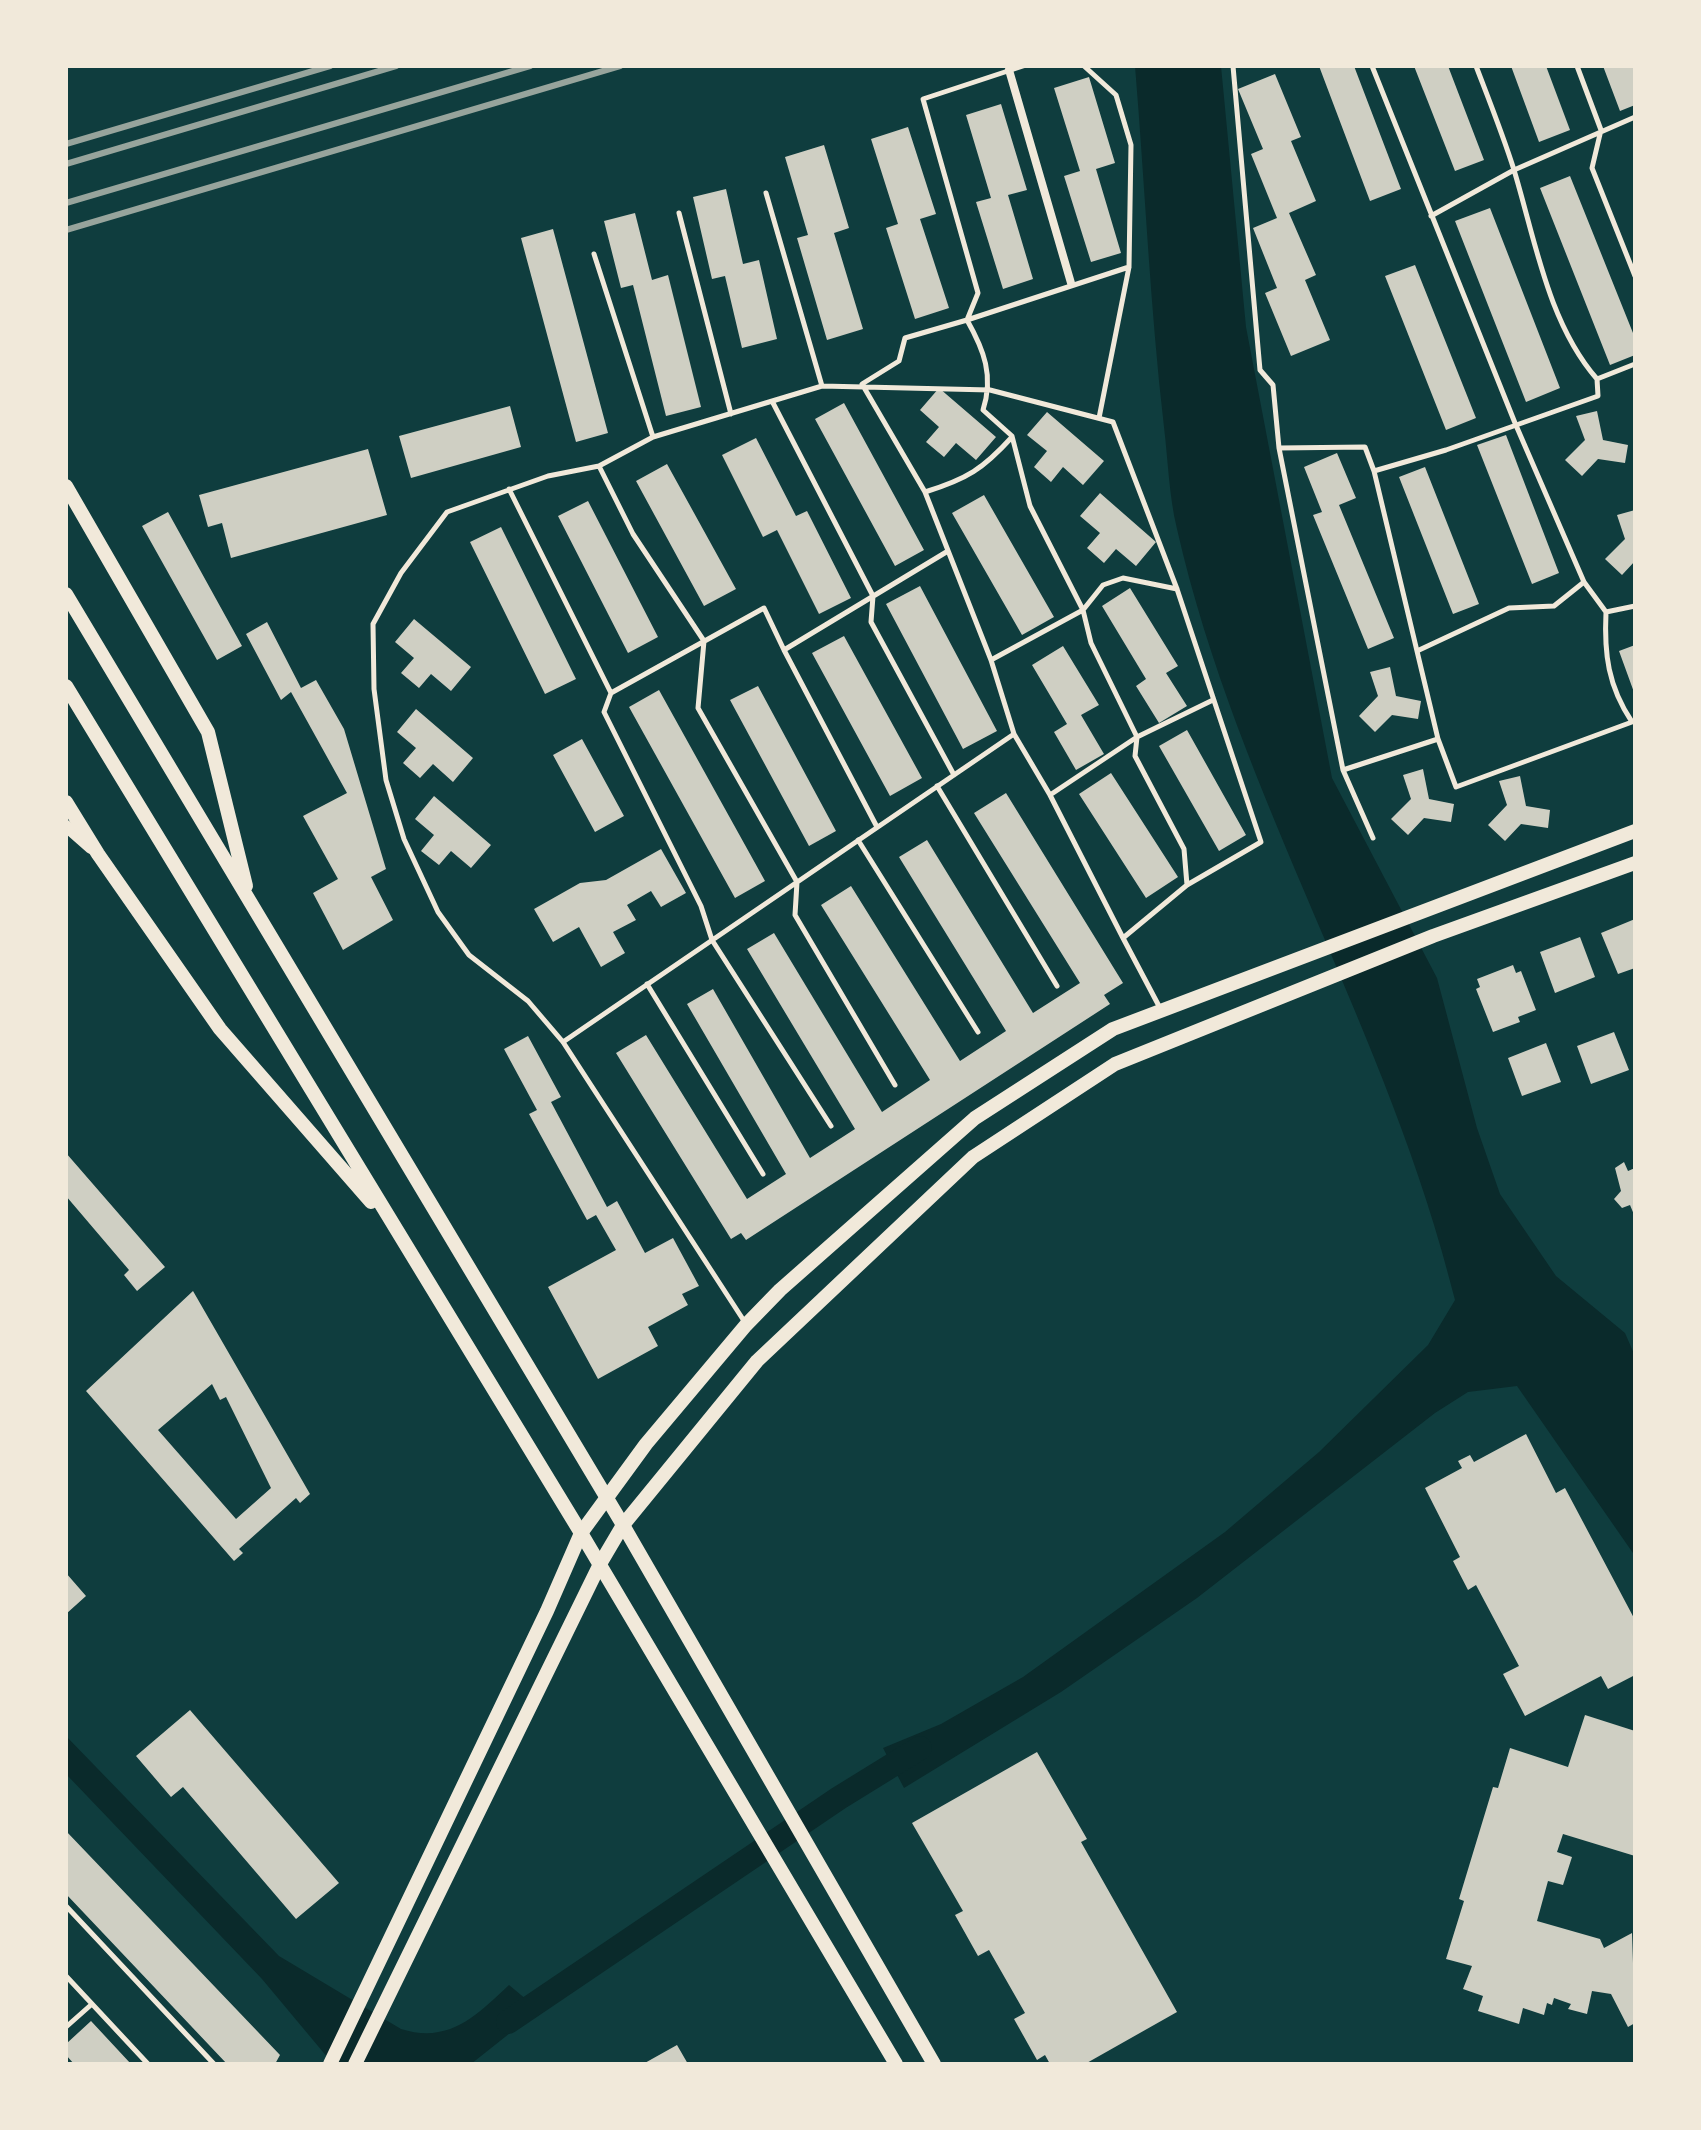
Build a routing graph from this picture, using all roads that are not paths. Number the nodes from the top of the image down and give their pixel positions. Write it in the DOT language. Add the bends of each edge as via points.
graph roads {
  1 [pos="1023,66"];
  2 [pos="1084,66"];
  3 [pos="1233,66"];
  4 [pos="1372,66"];
  5 [pos="1476,66"];
  6 [pos="1577,66"];
  7 [pos="1009,70"];
  8 [pos="1635,117"];
  9 [pos="1601,130"];
  10 [pos="1514,170"];
  11 [pos="766,193"];
  12 [pos="679,213"];
  13 [pos="1431,216"];
  14 [pos="594,254"];
  15 [pos="1129,267"];
  16 [pos="1635,276"];
  17 [pos="1071,283"];
  18 [pos="967,320"];
  19 [pos="1635,364"];
  20 [pos="1597,379"];
  21 [pos="862,384"];
  22 [pos="822,386"];
  23 [pos="990,390"];
  24 [pos="772,401"];
  25 [pos="731,414"];
  26 [pos="1099,418"];
  27 [pos="1515,423"];
  28 [pos="1012,436"];
  29 [pos="653,437"];
  30 [pos="1279,448"];
  31 [pos="599,466"];
  32 [pos="1374,471"];
  33 [pos="66,486"];
  34 [pos="509,489"];
  35 [pos="925,492"];
  36 [pos="948,551"];
  37 [pos="1584,582"];
  38 [pos="1177,589"];
  39 [pos="66,594"];
  40 [pos="873,596"];
  41 [pos="1635,606"];
  42 [pos="1083,610"];
  43 [pos="1606,612"];
  44 [pos="704,641"];
  45 [pos="784,650"];
  46 [pos="1417,651"];
  47 [pos="991,660"];
  48 [pos="66,686"];
  49 [pos="611,693"];
  50 [pos="1213,700"];
  51 [pos="1014,734"];
  52 [pos="1137,737"];
  53 [pos="1438,739"];
  54 [pos="1343,770"];
  55 [pos="954,775"];
  56 [pos="937,786"];
  57 [pos="1050,795"];
  58 [pos="66,802"];
  59 [pos="66,826"];
  60 [pos="877,827"];
  61 [pos="1635,831"];
  62 [pos="1373,838"];
  63 [pos="858,840"];
  64 [pos="98,854"];
  65 [pos="1635,863"];
  66 [pos="797,882"];
  67 [pos="1187,885"];
  68 [pos="250,902"];
  69 [pos="1123,938"];
  70 [pos="712,940"];
  71 [pos="647,984"];
  72 [pos="1057,986"];
  73 [pos="1162,1011"];
  74 [pos="978,1032"];
  75 [pos="563,1042"];
  76 [pos="895,1085"];
  77 [pos="831,1126"];
  78 [pos="763,1174"];
  79 [pos="398,1233"];
  80 [pos="746,1325"];
  81 [pos="606,1498"];
  82 [pos="623,1525"];
  83 [pos="581,1533"];
  84 [pos="600,1564"];
  85 [pos="66,1906"];
  86 [pos="66,1976"];
  87 [pos="92,2004"];
  88 [pos="66,2027"];
  89 [pos="148,2064"];
  90 [pos="214,2064"];
  91 [pos="330,2064"];
  92 [pos="355,2064"];
  93 [pos="896,2064"];
  94 [pos="934,2064"];
  1 -- 7 [label="lane"];
  2 -- 15 [label="lane" via="1116,95 1131,145"];
  3 -- 30 [label="lane" via="1260,370 1273,385"];
  4 -- 13 [label="lane"];
  5 -- 10 [label="lane"];
  6 -- 9 [label="lane"];
  7 -- 17 [label="street"];
  7 -- 18 [label="lane" via="923,99 978,293"];
  8 -- 9 [label="lane"];
  9 -- 10 [label="lane"];
  9 -- 16 [label="lane" via="1592,168"];
  10 -- 13 [label="lane"];
  10 -- 20 [label="lane" via="1531,234 1576,354"];
  11 -- 22 [label="lane"];
  12 -- 25 [label="lane"];
  13 -- 27 [label="lane"];
  14 -- 29 [label="lane"];
  15 -- 17 [label="lane"];
  15 -- 26 [label="lane"];
  17 -- 18 [label="lane"];
  18 -- 21 [label="lane" via="905,338 899,361"];
  18 -- 23 [label="lane" via="985,352"];
  19 -- 20 [label="lane"];
  20 -- 27 [label="lane" via="1598,396"];
  21 -- 22 [label="lane"];
  21 -- 23 [label="lane"];
  21 -- 35 [label="lane"];
  22 -- 24 [label="lane"];
  23 -- 26 [label="lane"];
  23 -- 28 [label="lane" via="983,410"];
  24 -- 25 [label="lane"];
  24 -- 40 [label="lane"];
  25 -- 29 [label="lane"];
  26 -- 38 [label="lane" via="1113,422"];
  27 -- 32 [label="lane"];
  27 -- 37 [label="lane"];
  28 -- 35 [label="lane" via="988,464 964,480"];
  28 -- 42 [label="lane" via="1030,506"];
  29 -- 31 [label="lane"];
  30 -- 32 [label="lane" via="1365,447"];
  30 -- 54 [label="lane"];
  31 -- 34 [label="lane"];
  31 -- 44 [label="lane" via="633,534"];
  32 -- 46 [label="lane"];
  33 -- 68 [label="main road" via="208,732"];
  34 -- 49 [label="lane"];
  34 -- 75 [label="lane" via="447,512 401,573 373,624 374,689 386,780 404,839 438,912 469,955 528,1001"];
  35 -- 36 [label="lane"];
  36 -- 40 [label="lane"];
  36 -- 47 [label="lane"];
  37 -- 43 [label="lane"];
  37 -- 46 [label="lane" via="1554,606 1509,608"];
  38 -- 42 [label="lane" via="1123,578 1103,585"];
  38 -- 50 [label="lane"];
  39 -- 68 [label="main road"];
  40 -- 45 [label="lane"];
  40 -- 55 [label="lane" via="871,622"];
  41 -- 43 [label="lane"];
  42 -- 47 [label="lane"];
  42 -- 52 [label="lane" via="1091,643"];
  43 -- 53 [label="lane" via="1604,652 1616,698 1632,722 1456,787"];
  44 -- 45 [label="lane" via="764,608"];
  44 -- 49 [label="lane"];
  44 -- 66 [label="lane" via="698,708"];
  45 -- 60 [label="lane"];
  46 -- 53 [label="lane"];
  47 -- 51 [label="lane"];
  48 -- 79 [label="main road"];
  49 -- 70 [label="lane" via="604,712 701,906"];
  50 -- 52 [label="lane"];
  50 -- 67 [label="lane" via="1261,842"];
  51 -- 55 [label="lane"];
  51 -- 57 [label="lane"];
  52 -- 57 [label="lane"];
  52 -- 67 [label="lane" via="1135,756 1184,849"];
  53 -- 54 [label="lane"];
  54 -- 62 [label="lane"];
  55 -- 56 [label="lane"];
  56 -- 60 [label="lane"];
  56 -- 72 [label="lane"];
  57 -- 69 [label="lane"];
  58 -- 64 [label="main road"];
  59 -- 64 [label="street"];
  60 -- 63 [label="lane"];
  61 -- 73 [label="main road"];
  63 -- 66 [label="lane"];
  63 -- 74 [label="lane"];
  64 -- 79 [label="main road" via="220,1029"];
  65 -- 82 [label="main road" via="1433,936 1115,1064 973,1157 757,1361"];
  66 -- 70 [label="lane"];
  66 -- 76 [label="lane" via="795,915"];
  67 -- 69 [label="lane"];
  68 -- 81 [label="main road"];
  69 -- 73 [label="lane"];
  70 -- 71 [label="lane"];
  70 -- 77 [label="lane"];
  71 -- 75 [label="lane"];
  71 -- 78 [label="lane"];
  73 -- 80 [label="main road" via="1113,1029 975,1118"];
  75 -- 80 [label="lane"];
  79 -- 83 [label="main road"];
  80 -- 81 [label="main road"];
  81 -- 82 [label="main road"];
  81 -- 83 [label="main road"];
  82 -- 84 [label="main road"];
  82 -- 94 [label="main road"];
  83 -- 84 [label="main road"];
  83 -- 91 [label="main road"];
  84 -- 92 [label="main road"];
  84 -- 93 [label="main road"];
  85 -- 90 [label="lane"];
  86 -- 87 [label="lane"];
  87 -- 88 [label="lane"];
  87 -- 89 [label="lane"];
}
